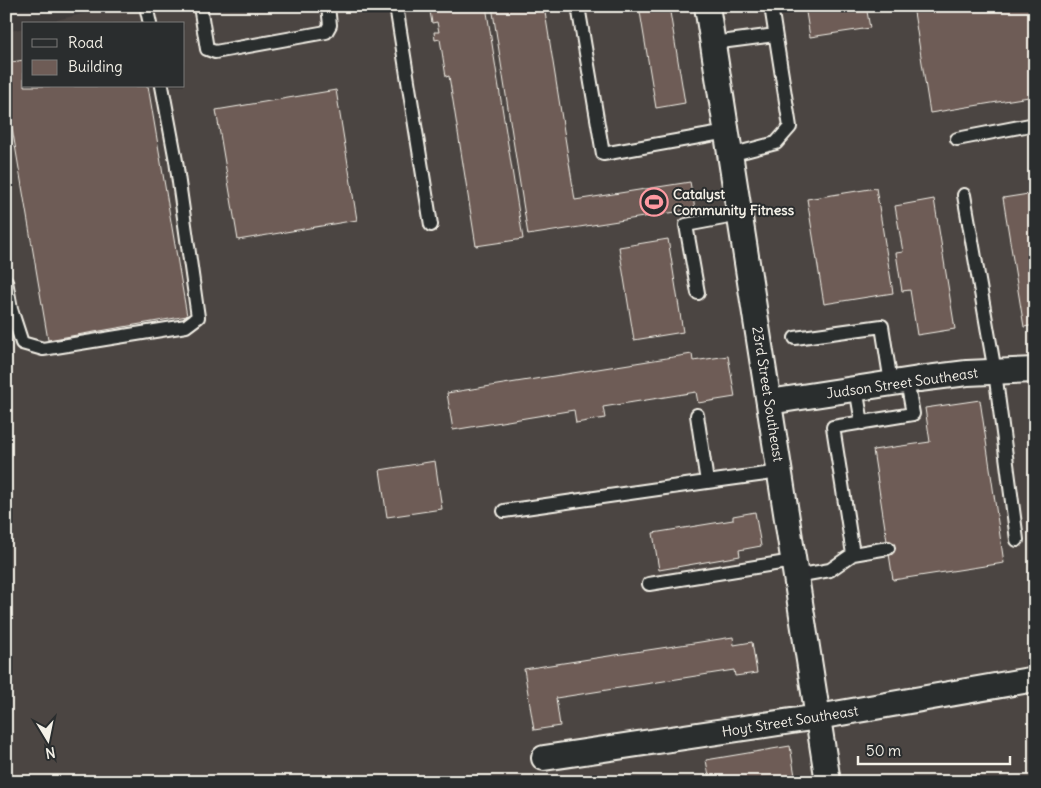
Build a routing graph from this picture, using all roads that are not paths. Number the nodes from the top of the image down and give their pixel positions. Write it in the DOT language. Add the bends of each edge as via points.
graph roads {
  1 [pos="146,6"];
  2 [pos="200,6"];
  3 [pos="328,6"];
  4 [pos="396,6"];
  5 [pos="578,6"];
  6 [pos="707,6"];
  7 [pos="771,6"];
  8 [pos="150,22"];
  9 [pos="775,35"];
  10 [pos="713,43"];
  11 [pos="162,88"];
  12 [pos="1035,124"];
  13 [pos="727,132"];
  14 [pos="958,138"];
  15 [pos="730,155"];
  16 [pos="964,196"];
  17 [pos="740,216"];
  18 [pos="431,226"];
  19 [pos="6,281"];
  20 [pos="698,294"];
  21 [pos="795,338"];
  22 [pos="1035,370"];
  23 [pos="995,372"];
  24 [pos="899,382"];
  25 [pos="856,388"];
  26 [pos="769,402"];
  27 [pos="697,416"];
  28 [pos="862,423"];
  29 [pos="780,472"];
  30 [pos="707,482"];
  31 [pos="504,511"];
  32 [pos="1017,540"];
  33 [pos="888,548"];
  34 [pos="853,554"];
  35 [pos="795,568"];
  36 [pos="648,584"];
  37 [pos="1035,679"];
  38 [pos="818,717"];
  39 [pos="544,758"];
  40 [pos="828,782"];
  1 -- 8 [label="lane"];
  2 -- 3 [label="lane" via="207,50 215,52 326,32 330,25"];
  4 -- 18 [label="lane"];
  5 -- 13 [label="lane" via="603,154"];
  6 -- 10 [label="street, 23rd Street Southeast"];
  7 -- 9 [label="lane"];
  9 -- 10 [label="lane"];
  9 -- 15 [label="lane" via="790,127 776,143"];
  10 -- 13 [label="street, 23rd Street Southeast"];
  11 -- 19 [label="lane" via="198,317 186,326 43,349 22,343"];
  12 -- 14 [label="lane"];
  13 -- 15 [label="street, 23rd Street Southeast"];
  15 -- 17 [label="street, 23rd Street Southeast"];
  16 -- 23 [label="lane"];
  17 -- 20 [label="lane" via="686,224"];
  17 -- 26 [label="street, 23rd Street Southeast"];
  21 -- 24 [label="lane" via="882,326"];
  22 -- 23 [label="street, Judson Street Southeast"];
  23 -- 24 [label="street, Judson Street Southeast"];
  23 -- 32 [label="lane"];
  24 -- 25 [label="street, Judson Street Southeast"];
  24 -- 28 [label="lane" via="913,414"];
  25 -- 26 [label="street, Judson Street Southeast"];
  25 -- 28 [label="lane"];
  26 -- 29 [label="street, 23rd Street Southeast"];
  27 -- 30 [label="lane"];
  28 -- 34 [label="lane" via="833,427"];
  29 -- 30 [label="lane"];
  29 -- 35 [label="street, 23rd Street Southeast"];
  30 -- 31 [label="lane"];
  33 -- 34 [label="lane"];
  34 -- 35 [label="lane" via="830,570"];
  35 -- 36 [label="lane"];
  35 -- 38 [label="street, 23rd Street Southeast"];
  37 -- 38 [label="street, Hoyt Street Southeast"];
  38 -- 39 [label="street, Hoyt Street Southeast"];
  38 -- 40 [label="street, 23rd Street Southeast"];
}
